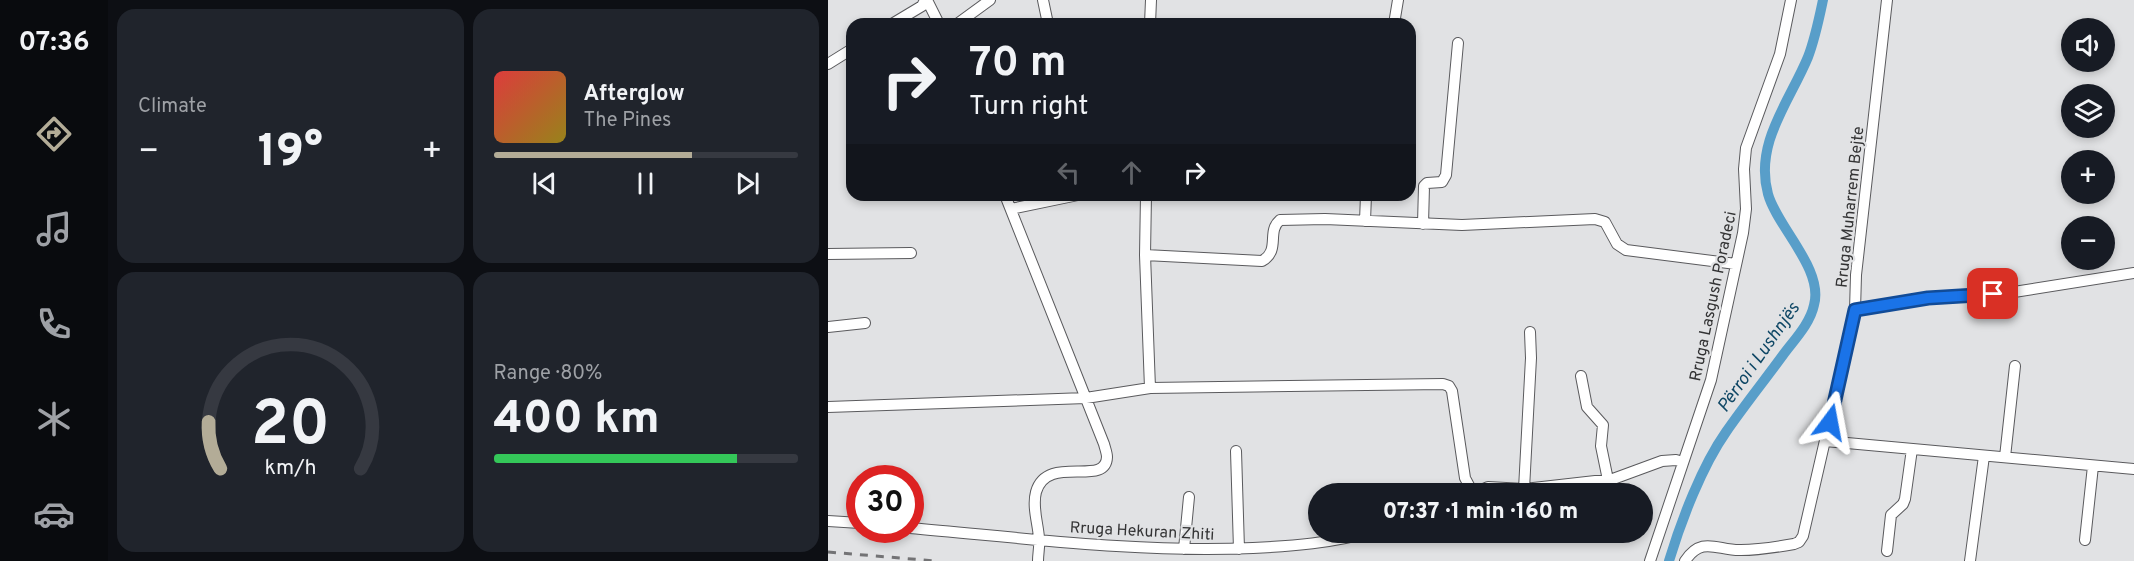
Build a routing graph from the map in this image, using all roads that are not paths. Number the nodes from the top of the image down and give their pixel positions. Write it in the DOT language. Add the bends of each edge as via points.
graph roads {
  1 [pos="990,0"];
  2 [pos="1043,0"];
  3 [pos="1151,0"];
  4 [pos="1398,0"];
  5 [pos="1791,0"];
  6 [pos="1887,0"];
  7 [pos="928,2"];
  8 [pos="902,18"];
  9 [pos="937,18"];
  10 [pos="965,18"];
  11 [pos="1047,18"];
  12 [pos="1150,18"];
  13 [pos="1395,18"];
  14 [pos="1458,43"];
  15 [pos="846,52"];
  16 [pos="828,63"];
  17 [pos="1008,201"];
  18 [pos="1049,201"];
  19 [pos="1146,201"];
  20 [pos="1366,201"];
  21 [pos="1011,209"];
  22 [pos="1365,221"];
  23 [pos="1423,224"];
  24 [pos="911,253"];
  25 [pos="828,254"];
  26 [pos="1145,255"];
  27 [pos="1736,264"];
  28 [pos="2134,273"];
  29 [pos="1855,310"];
  30 [pos="865,323"];
  31 [pos="828,327"];
  32 [pos="1530,332"];
  33 [pos="2015,366"];
  34 [pos="1581,376"];
  35 [pos="1150,388"];
  36 [pos="1086,398"];
  37 [pos="828,407"];
  38 [pos="1825,441"];
  39 [pos="1912,449"];
  40 [pos="1236,451"];
  41 [pos="1984,456"];
  42 [pos="2005,456"];
  43 [pos="1683,462"];
  44 [pos="2093,466"];
  45 [pos="2134,469"];
  46 [pos="1608,480"];
  47 [pos="1467,483"];
  48 [pos="1524,483"];
  49 [pos="1580,483"];
  50 [pos="1189,496"];
  51 [pos="828,521"];
  52 [pos="846,522"];
  53 [pos="924,529"];
  54 [pos="1039,539"];
  55 [pos="2085,540"];
  56 [pos="1315,543"];
  57 [pos="1184,549"];
  58 [pos="1239,549"];
  59 [pos="1887,551"];
  60 [pos="1038,561"];
  61 [pos="1650,561"];
  62 [pos="1685,561"];
  63 [pos="1970,561"];
  1 -- 10 [label="street"];
  2 -- 11 [label="street"];
  3 -- 12 [label="street"];
  4 -- 13 [label="street"];
  5 -- 27 [label="street, Rruga Lasgush Poradeci" via="1780,54 1746,148 1745,221"];
  6 -- 29 [label="street, Rruga Muharrem Bejte"];
  7 -- 8 [label="street"];
  7 -- 9 [label="street"];
  14 -- 23 [label="street" via="1446,175 1443,182 1424,186"];
  15 -- 16 [label="street"];
  17 -- 21 [label="street"];
  18 -- 21 [label="street"];
  19 -- 26 [label="street"];
  20 -- 22 [label="street"];
  21 -- 36 [label="street"];
  22 -- 23 [label="street"];
  22 -- 26 [label="street" via="1280,220 1276,223 1272,251 1262,261"];
  23 -- 27 [label="street" via="1595,219 1605,222 1617,244 1626,250"];
  24 -- 25 [label="street"];
  26 -- 35 [label="street"];
  27 -- 43 [label="street, Rruga Lasgush Poradeci" via="1711,380"];
  28 -- 29 [label="street" via="2014,292 1928,298"];
  29 -- 38 [label="street, Rruga Muharrem Bejte"];
  30 -- 31 [label="street"];
  32 -- 48 [label="street"];
  33 -- 42 [label="street"];
  34 -- 46 [label="street" via="1587,407 1603,425 1601,446"];
  35 -- 36 [label="street"];
  35 -- 47 [label="street" via="1443,384 1452,391"];
  36 -- 37 [label="street"];
  36 -- 54 [label="street" via="1107,459 1103,468 1095,472 1055,472 1042,481 1036,492 1035,508"];
  38 -- 39 [label="street"];
  38 -- 62 [label="street, Rruga Muharrem Bejte" via="1799,542 1743,550 1704,546"];
  39 -- 41 [label="street"];
  39 -- 59 [label="street" via="1904,503 1891,515"];
  40 -- 58 [label="street"];
  41 -- 42 [label="street"];
  41 -- 63 [label="street"];
  42 -- 44 [label="street"];
  43 -- 46 [label="street" via="1662,461"];
  43 -- 61 [label="street, Rruga Lasgush Poradeci"];
  44 -- 45 [label="street"];
  44 -- 55 [label="street"];
  46 -- 49 [label="street"];
  50 -- 57 [label="street"];
  51 -- 52 [label="street"];
  53 -- 54 [label="street, Rruga Hekuran Zhiti"];
  54 -- 57 [label="street, Rruga Hekuran Zhiti" via="1119,548"];
  54 -- 60 [label="street"];
  56 -- 58 [label="street, Rruga Hekuran Zhiti"];
  57 -- 58 [label="street, Rruga Hekuran Zhiti"];
}
